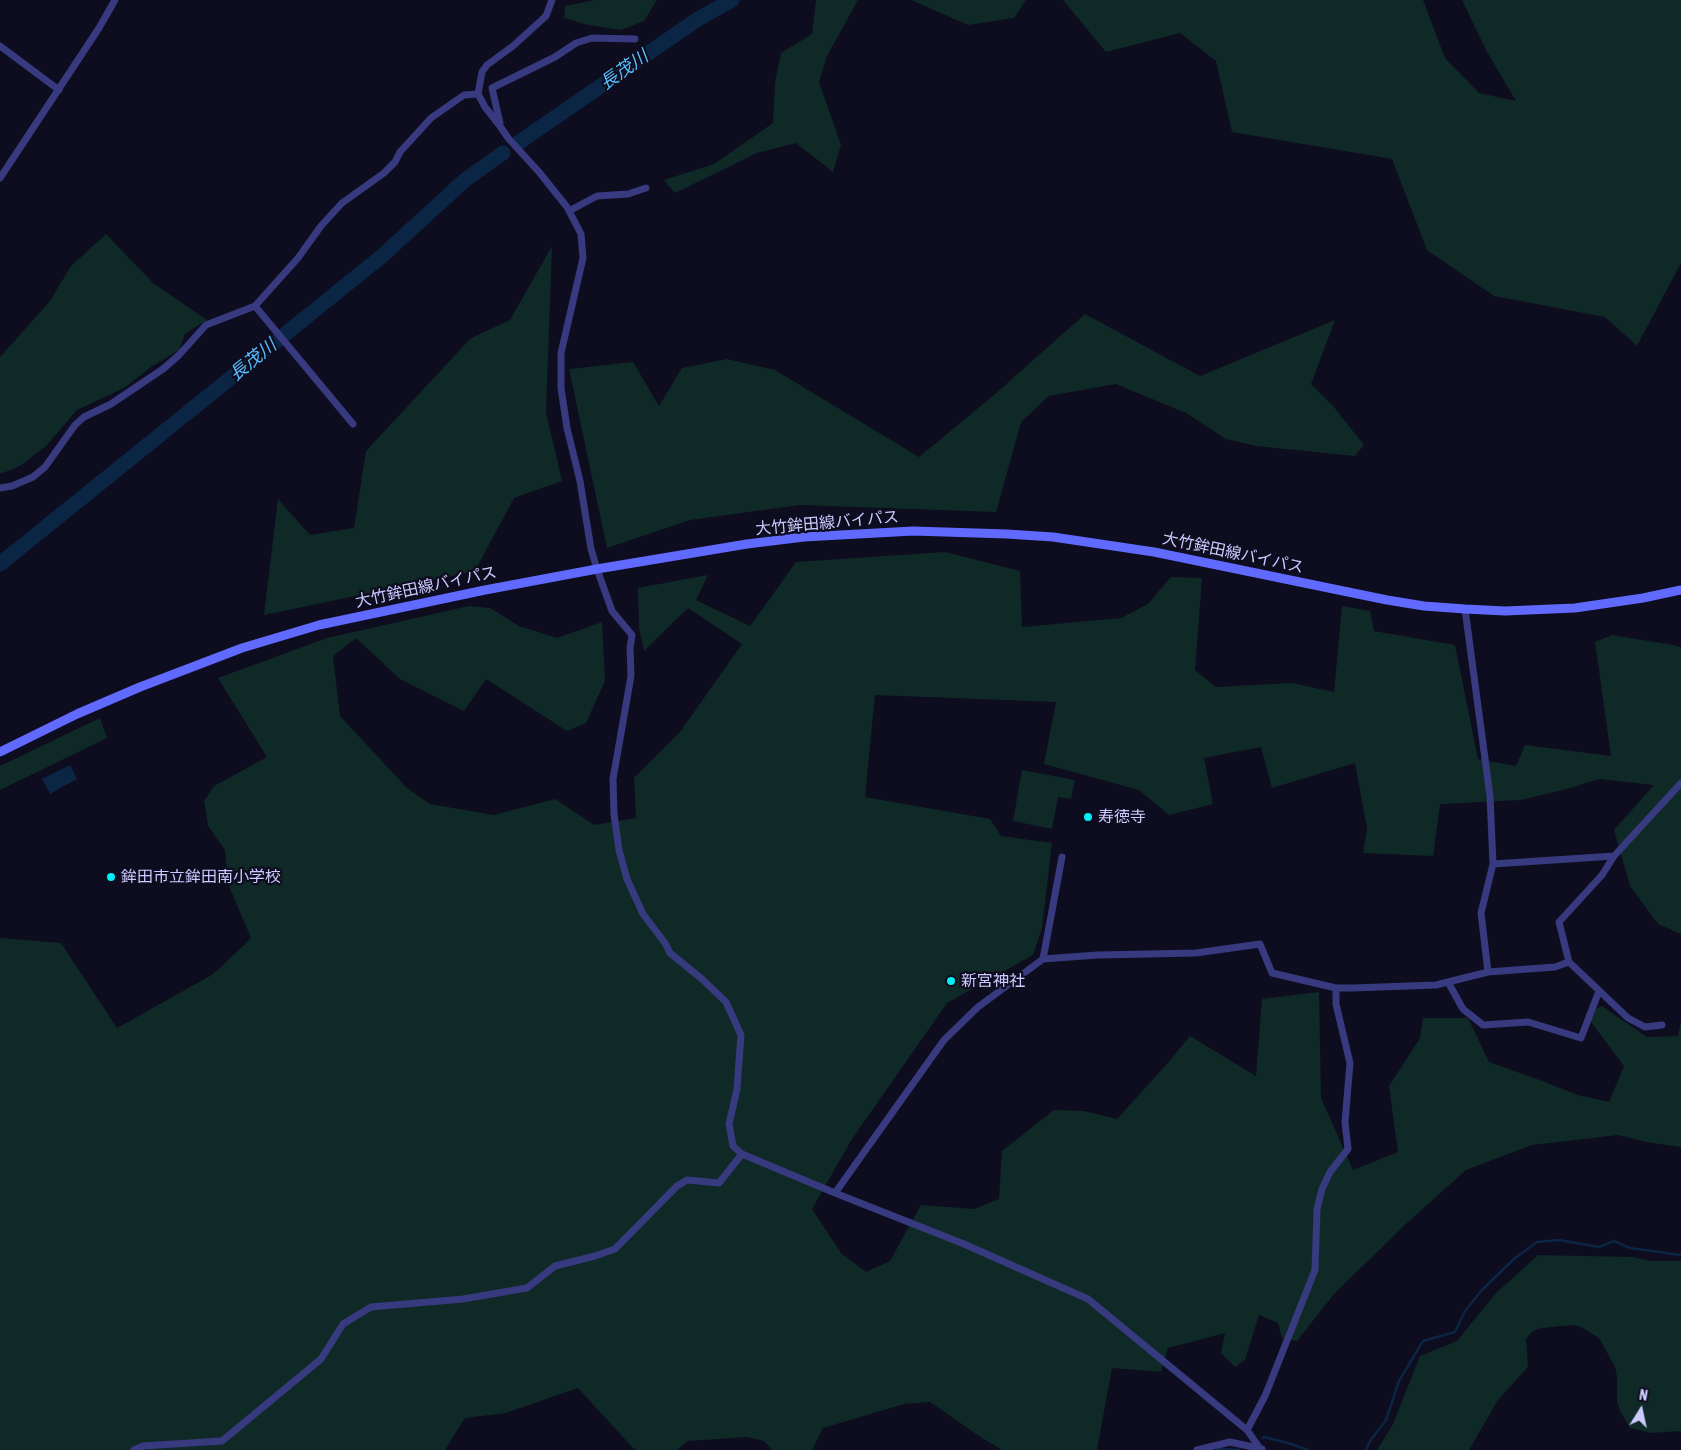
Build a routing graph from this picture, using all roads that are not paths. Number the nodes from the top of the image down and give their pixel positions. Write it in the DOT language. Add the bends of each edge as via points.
graph roads {
  1 [pos="115,0"];
  2 [pos="552,0"];
  3 [pos="635,39"];
  4 [pos="0,46"];
  5 [pos="59,90"];
  6 [pos="478,94"];
  7 [pos="500,126"];
  8 [pos="0,178"];
  9 [pos="646,188"];
  10 [pos="569,211"];
  11 [pos="255,306"];
  12 [pos="353,424"];
  13 [pos="0,488"];
  14 [pos="597,569"];
  15 [pos="1681,590"];
  16 [pos="1465,609"];
  17 [pos="0,752"];
  18 [pos="1681,784"];
  19 [pos="1614,856"];
  20 [pos="1062,857"];
  21 [pos="1493,864"];
  22 [pos="1043,959"];
  23 [pos="1569,962"];
  24 [pos="1488,972"];
  25 [pos="1448,982"];
  26 [pos="1336,988"];
  27 [pos="1599,991"];
  28 [pos="1662,1025"];
  29 [pos="742,1154"];
  30 [pos="835,1193"];
  31 [pos="1247,1430"];
  32 [pos="1262,1449"];
  33 [pos="134,1450"];
  34 [pos="1196,1450"];
  1 -- 5 [label="street"];
  2 -- 6 [label="street" via="546,16 487,65 482,72"];
  3 -- 7 [label="street" via="592,38 576,43 492,88"];
  4 -- 5 [label="street"];
  5 -- 8 [label="street"];
  6 -- 7 [label="street"];
  6 -- 11 [label="street" via="464,95 431,118 384,174 342,204"];
  7 -- 10 [label="street"];
  9 -- 10 [label="street" via="628,194 597,196"];
  10 -- 14 [label="street" via="581,234 583,258 562,353 561,388"];
  11 -- 12 [label="street"];
  11 -- 13 [label="street" via="206,325 163,370 111,404 84,417 45,467 33,477"];
  14 -- 16 [label="main road, 大竹鉾田線バイパス" via="804,537 913,531 989,533 1053,537 1154,552 1387,600"];
  14 -- 17 [label="main road, 大竹鉾田線バイパス" via="319,625 242,648 77,714"];
  14 -- 29 [label="street" via="612,611 632,635 631,676 613,779 614,814 627,879 642,914 670,954 726,1002 741,1035 737,1088 730,1124 733,1146"];
  15 -- 16 [label="main road, 大竹鉾田線バイパス" via="1575,608"];
  16 -- 21 [label="street" via="1490,796"];
  18 -- 19 [label="street"];
  19 -- 21 [label="street"];
  19 -- 23 [label="street" via="1602,875 1559,922"];
  20 -- 22 [label="street"];
  21 -- 24 [label="street" via="1482,913"];
  22 -- 26 [label="street" via="1196,953 1260,944 1272,973"];
  22 -- 30 [label="street" via="978,1008 944,1040"];
  23 -- 24 [label="street" via="1554,967"];
  23 -- 27 [label="street"];
  24 -- 25 [label="street"];
  25 -- 26 [label="street"];
  25 -- 27 [label="street" via="1463,1009 1483,1025 1528,1022 1581,1038"];
  26 -- 31 [label="street" via="1336,1004 1350,1063 1345,1122 1348,1149 1330,1172 1322,1189 1317,1209 1315,1270 1265,1396"];
  27 -- 28 [label="street" via="1628,1018 1645,1028"];
  29 -- 30 [label="street"];
  29 -- 33 [label="street" via="719,1183 686,1180 677,1186 615,1249 555,1266 527,1288 463,1299 371,1307 343,1324 321,1359 222,1441 143,1446"];
  30 -- 31 [label="street" via="964,1244 1088,1299"];
  31 -- 32 [label="street"];
  32 -- 34 [label="street" via="1230,1442"];
}
